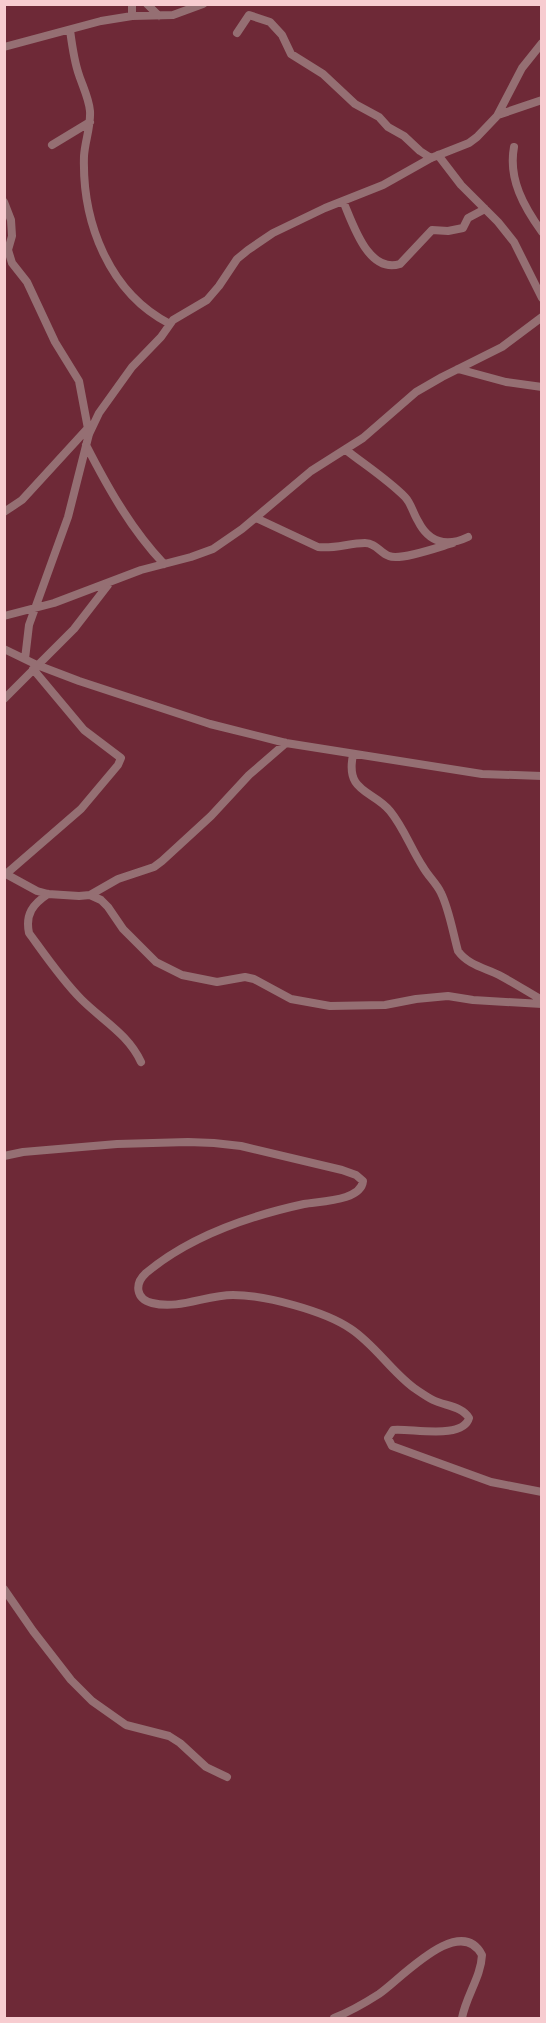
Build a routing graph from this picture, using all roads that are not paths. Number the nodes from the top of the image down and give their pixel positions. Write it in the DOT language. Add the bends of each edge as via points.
graph roads {
  1 [pos="132,4"];
  2 [pos="147,4"];
  3 [pos="203,4"];
  4 [pos="132,16"];
  5 [pos="159,16"];
  6 [pos="69,30"];
  7 [pos="237,33"];
  8 [pos="542,43"];
  9 [pos="4,47"];
  10 [pos="542,100"];
  11 [pos="497,116"];
  12 [pos="90,122"];
  13 [pos="51,145"];
  14 [pos="514,147"];
  15 [pos="435,156"];
  16 [pos="343,201"];
  17 [pos="4,202"];
  18 [pos="485,209"];
  19 [pos="542,232"];
  20 [pos="542,298"];
  21 [pos="542,317"];
  22 [pos="170,324"];
  23 [pos="458,369"];
  24 [pos="542,387"];
  25 [pos="88,431"];
  26 [pos="86,445"];
  27 [pos="346,450"];
  28 [pos="4,512"];
  29 [pos="256,518"];
  30 [pos="468,537"];
  31 [pos="453,543"];
  32 [pos="164,564"];
  33 [pos="110,582"];
  34 [pos="34,608"];
  35 [pos="4,616"];
  36 [pos="4,650"];
  37 [pos="24,659"];
  38 [pos="35,667"];
  39 [pos="4,699"];
  40 [pos="286,743"];
  41 [pos="353,755"];
  42 [pos="542,776"];
  43 [pos="5,873"];
  44 [pos="48,894"];
  45 [pos="90,895"];
  46 [pos="542,1002"];
  47 [pos="141,1062"];
  48 [pos="4,1156"];
  49 [pos="542,1492"];
  50 [pos="4,1589"];
  51 [pos="13,1603"];
  52 [pos="4,1609"];
  53 [pos="227,1777"];
  54 [pos="334,2019"];
  55 [pos="462,2019"];
  1 -- 4 [label="street"];
  2 -- 5 [label="street"];
  3 -- 5 [label="street"];
  4 -- 5 [label="street"];
  4 -- 6 [label="street"];
  6 -- 9 [label="street"];
  6 -- 12 [label="street"];
  7 -- 15 [label="street" via="249,15 270,22 291,54 323,74 355,104 379,117 420,152"];
  8 -- 11 [label="street" via="522,68"];
  10 -- 11 [label="street"];
  11 -- 15 [label="street" via="469,143"];
  12 -- 13 [label="street"];
  12 -- 22 [label="street" via="84,153 86,193 99,246 130,292"];
  14 -- 19 [label="street" via="519,194"];
  15 -- 16 [label="street" via="383,185"];
  15 -- 18 [label="street"];
  16 -- 18 [label="street" via="363,245 379,263 386,265 400,264 432,230 463,228 468,218"];
  16 -- 22 [label="street" via="273,233 248,250 204,303"];
  17 -- 25 [label="street" via="12,225 8,250 12,263 27,282 55,342 79,381"];
  18 -- 20 [label="street" via="517,246"];
  21 -- 23 [label="street" via="502,347"];
  22 -- 25 [label="street" via="118,384"];
  23 -- 24 [label="street"];
  23 -- 27 [label="street" via="416,393"];
  25 -- 26 [label="street"];
  25 -- 28 [label="street" via="24,498"];
  26 -- 32 [label="street" via="127,518"];
  26 -- 34 [label="street" via="64,528"];
  27 -- 29 [label="street" via="299,480"];
  27 -- 31 [label="street" via="407,499 429,537"];
  29 -- 31 [label="street" via="318,548 371,544 393,557"];
  29 -- 32 [label="street" via="208,551"];
  30 -- 31 [label="street"];
  32 -- 33 [label="street"];
  33 -- 34 [label="street"];
  33 -- 38 [label="street" via="74,629"];
  34 -- 35 [label="street"];
  34 -- 37 [label="street"];
  36 -- 37 [label="street"];
  37 -- 38 [label="street"];
  38 -- 39 [label="street"];
  38 -- 40 [label="street" via="210,724"];
  38 -- 43 [label="street" via="84,730 121,758 81,809"];
  40 -- 41 [label="street"];
  40 -- 45 [label="street" via="162,861"];
  41 -- 42 [label="street" via="482,774"];
  41 -- 46 [label="street" via="351,769 357,785 392,813 440,890 458,951 467,961"];
  43 -- 44 [label="street"];
  44 -- 45 [label="street"];
  44 -- 47 [label="street" via="32,908 29,933 79,998 135,1047"];
  45 -- 46 [label="street" via="108,907 123,929 156,962 182,975 217,982 245,977 291,999 330,1006 385,1005 448,996"];
  48 -- 49 [label="street" via="188,1142 241,1146 356,1175 363,1181 356,1193 233,1223 145,1274 137,1291 141,1298 161,1305 233,1295 261,1298 335,1320 365,1340 412,1386 431,1399 465,1412 469,1418 467,1424 453,1430 393,1430 387,1438 392,1446 491,1482"];
  50 -- 51 [label="street"];
  51 -- 52 [label="street"];
  51 -- 53 [label="street" via="71,1680 92,1701 126,1725 169,1736 206,1767"];
  54 -- 55 [label="street" via="379,1993 432,1952 453,1941 464,1941 482,1955"];
}
